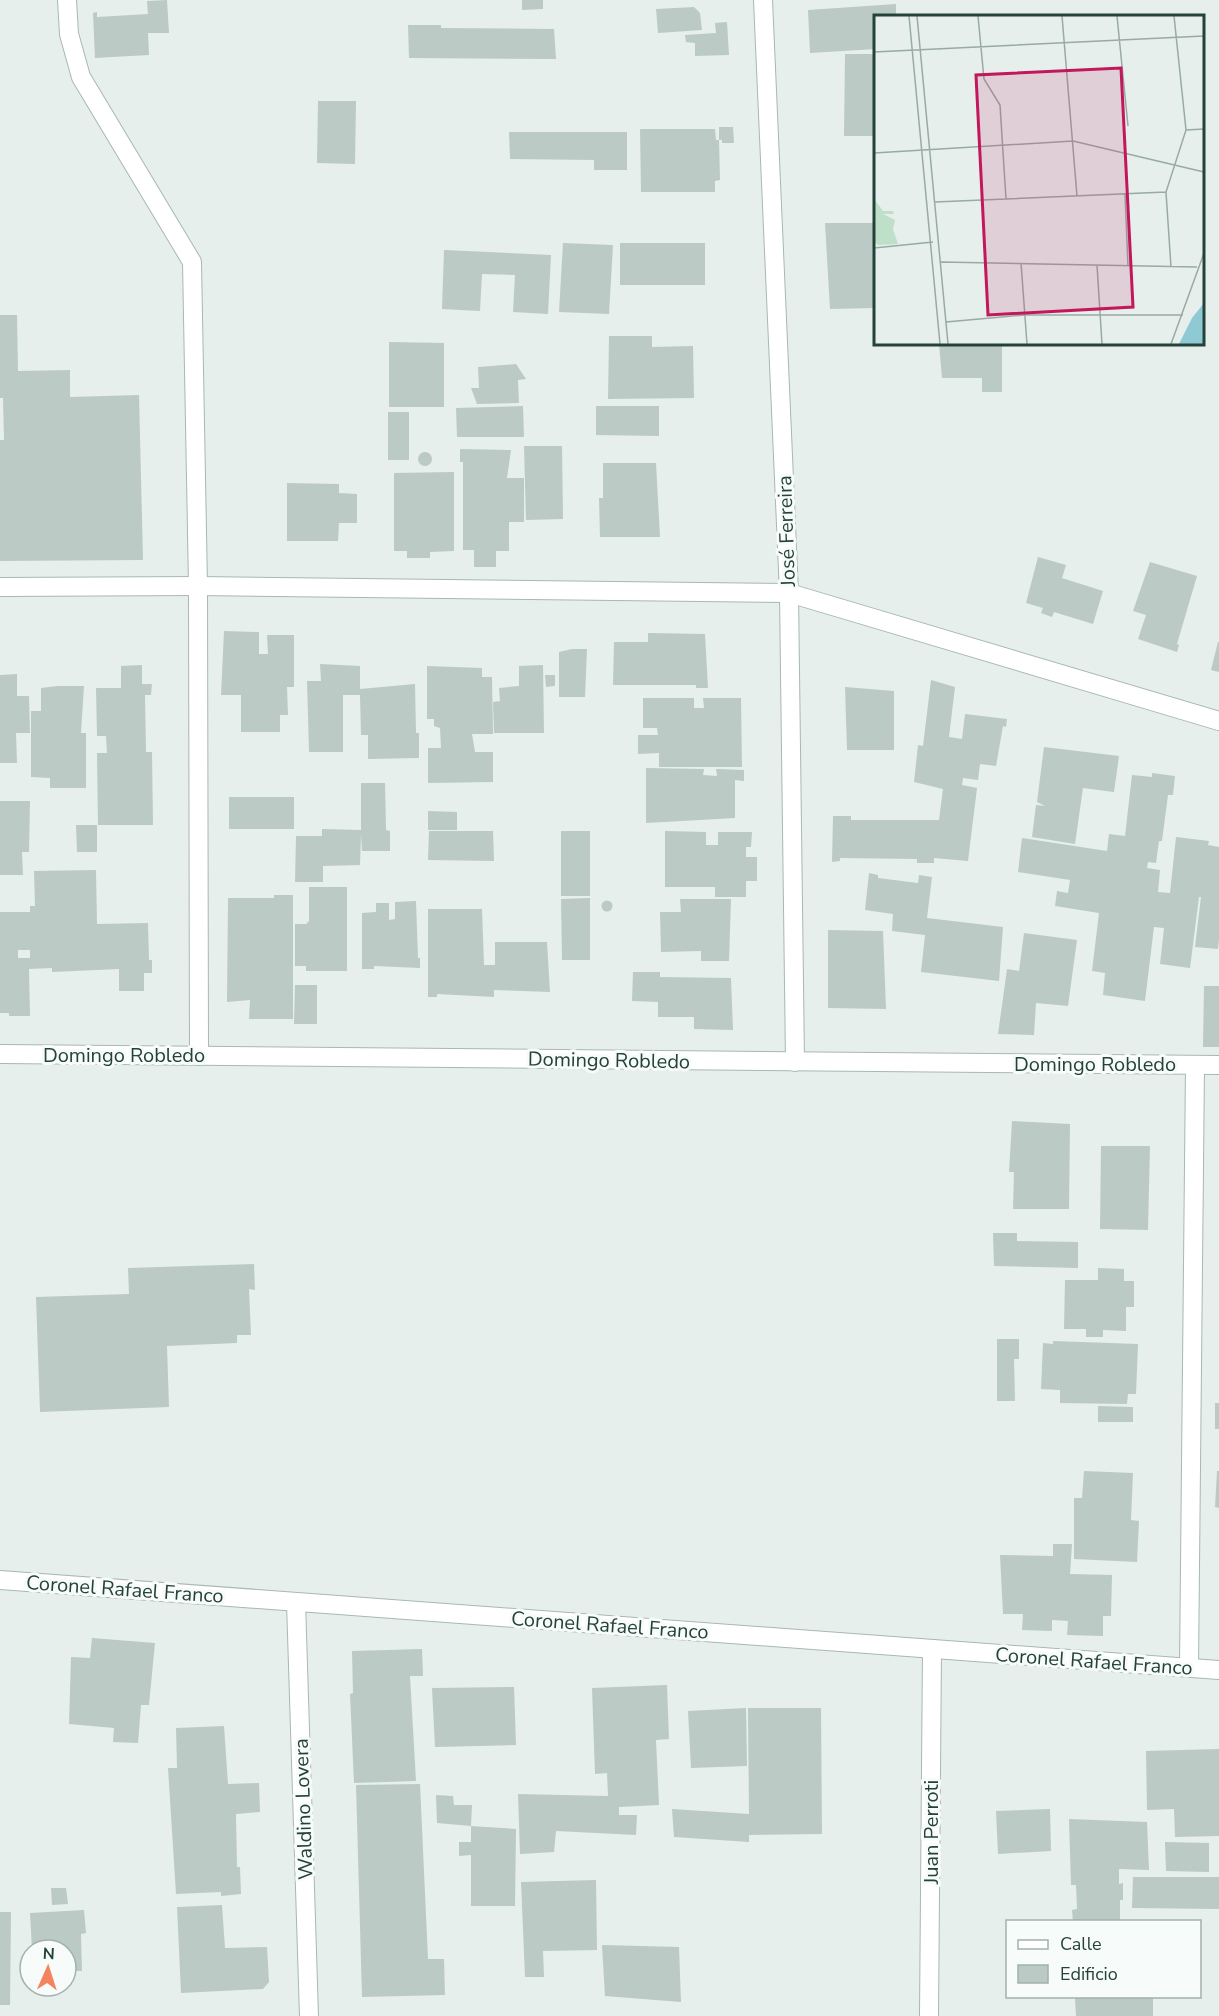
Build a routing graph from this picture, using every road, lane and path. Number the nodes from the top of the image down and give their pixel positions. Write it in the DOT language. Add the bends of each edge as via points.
graph roads {
  1 [pos="67,0"];
  2 [pos="763,0"];
  3 [pos="198,586"];
  4 [pos="0,587"];
  5 [pos="789,593"];
  6 [pos="1219,722"];
  7 [pos="0,1054"];
  8 [pos="199,1056"];
  9 [pos="795,1062"];
  10 [pos="1195,1065"];
  11 [pos="1219,1065"];
  12 [pos="0,1580"];
  13 [pos="297,1602"];
  14 [pos="932,1649"];
  15 [pos="1189,1667"];
  16 [pos="1219,1670"];
  17 [pos="309,2016"];
  18 [pos="929,2016"];
  1 -- 3 [label="street" via="69,34 81,76 192,262"];
  2 -- 5 [label="street, José Ferreira"];
  3 -- 4 [label="street"];
  3 -- 5 [label="street"];
  3 -- 8 [label="street"];
  5 -- 6 [label="street"];
  5 -- 9 [label="street, José Ferreira"];
  7 -- 8 [label="street, Domingo Robledo"];
  8 -- 9 [label="street, Domingo Robledo"];
  9 -- 10 [label="street, Domingo Robledo"];
  10 -- 11 [label="street, Domingo Robledo"];
  10 -- 15 [label="street"];
  12 -- 13 [label="street, Coronel Rafael Franco"];
  13 -- 14 [label="street, Coronel Rafael Franco"];
  13 -- 17 [label="street, Waldino Lovera"];
  14 -- 15 [label="street, Coronel Rafael Franco"];
  14 -- 18 [label="street, Juan Perroti"];
  15 -- 16 [label="street, Coronel Rafael Franco"];
}
